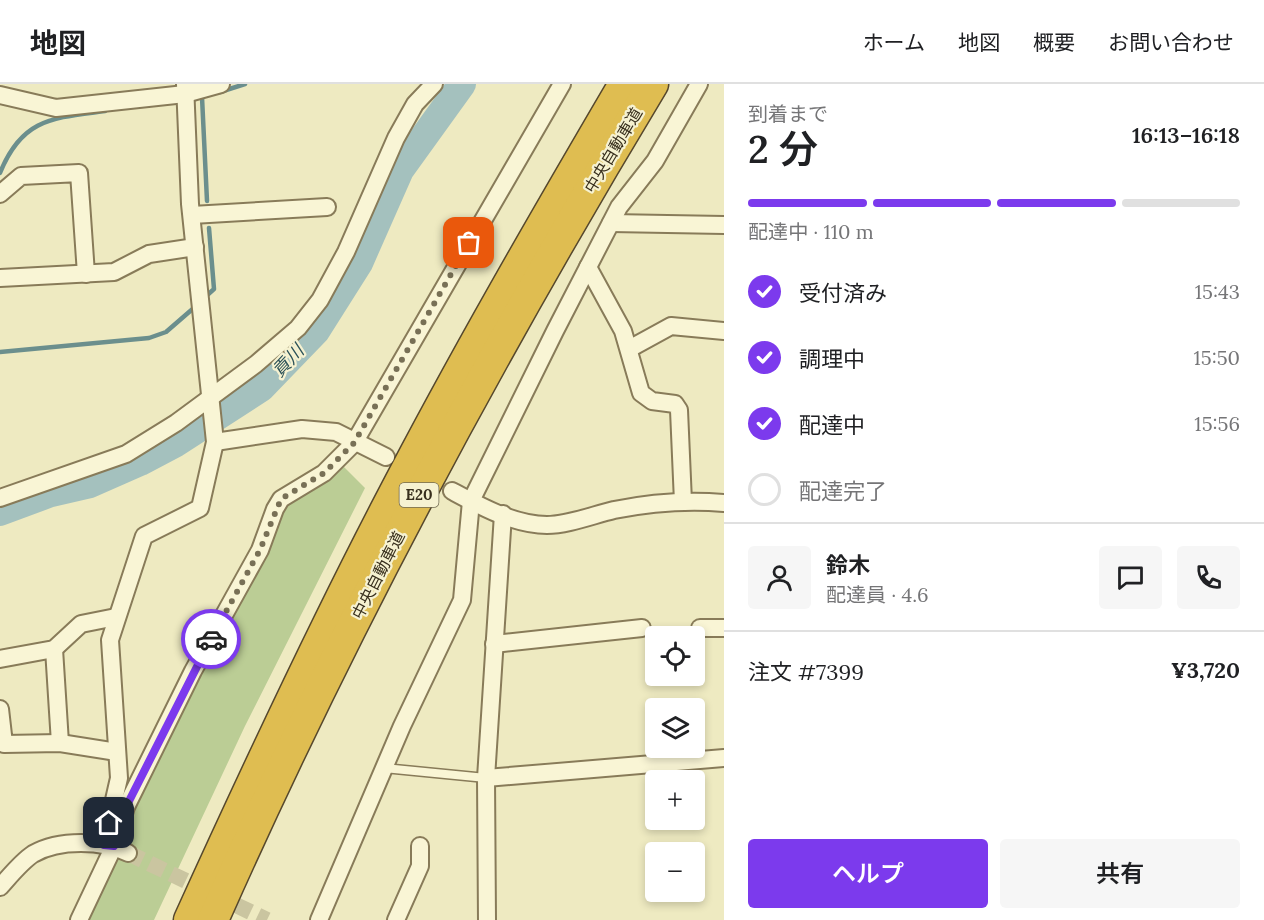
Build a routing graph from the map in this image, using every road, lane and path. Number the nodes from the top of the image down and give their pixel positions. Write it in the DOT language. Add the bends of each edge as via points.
graph roads {
  1 [pos="221,84"];
  2 [pos="434,84"];
  3 [pos="562,84"];
  4 [pos="624,84"];
  5 [pos="653,84"];
  6 [pos="699,84"];
  7 [pos="0,95"];
  8 [pos="186,96"];
  9 [pos="0,194"];
  10 [pos="327,207"];
  11 [pos="192,215"];
  12 [pos="611,223"];
  13 [pos="724,225"];
  14 [pos="195,247"];
  15 [pos="588,267"];
  16 [pos="86,274"];
  17 [pos="0,278"];
  18 [pos="724,331"];
  19 [pos="628,349"];
  20 [pos="209,400"];
  21 [pos="355,440"];
  22 [pos="215,442"];
  23 [pos="386,457"];
  24 [pos="452,491"];
  25 [pos="0,498"];
  26 [pos="471,501"];
  27 [pos="683,502"];
  28 [pos="724,503"];
  29 [pos="503,514"];
  30 [pos="116,617"];
  31 [pos="642,628"];
  32 [pos="705,628"];
  33 [pos="724,628"];
  34 [pos="494,644"];
  35 [pos="54,649"];
  36 [pos="0,659"];
  37 [pos="0,709"];
  38 [pos="60,743"];
  39 [pos="117,752"];
  40 [pos="724,758"];
  41 [pos="384,768"];
  42 [pos="486,778"];
  43 [pos="420,846"];
  44 [pos="115,848"];
  45 [pos="2,882"];
  46 [pos="79,920"];
  47 [pos="189,920"];
  48 [pos="213,920"];
  49 [pos="319,920"];
  50 [pos="396,920"];
  51 [pos="487,920"];
  1 -- 8 [label="street"];
  2 -- 20 [label="street" via="415,104 396,138 346,252 320,300 298,328"];
  3 -- 21 [label="street"];
  4 -- 47 [label="highway, 中央自動車道 / E20" via="462,366 390,501 258,767"];
  5 -- 48 [label="highway, 中央自動車道 / E20" via="573,216 409,514 276,777"];
  6 -- 12 [label="street" via="655,161"];
  7 -- 8 [label="street" via="56,108"];
  8 -- 11 [label="street"];
  9 -- 16 [label="street" via="21,176 79,173"];
  10 -- 11 [label="street"];
  11 -- 14 [label="street"];
  12 -- 13 [label="street"];
  12 -- 15 [label="street"];
  14 -- 16 [label="street" via="149,254 114,272"];
  14 -- 20 [label="street"];
  15 -- 19 [label="street" via="623,331"];
  15 -- 26 [label="street"];
  16 -- 17 [label="street"];
  18 -- 19 [label="street" via="671,326"];
  19 -- 27 [label="street" via="641,393 652,401 675,404 679,410"];
  20 -- 22 [label="street"];
  20 -- 25 [label="street" via="126,454"];
  21 -- 22 [label="street" via="336,432 302,429"];
  21 -- 23 [label="street"];
  21 -- 44 [label="street" via="324,473 281,499 275,509 260,550 193,671 126,807"];
  22 -- 30 [label="street" via="200,508 144,536"];
  24 -- 26 [label="street"];
  26 -- 29 [label="street"];
  26 -- 41 [label="street" via="462,600"];
  27 -- 28 [label="street"];
  27 -- 29 [label="street" via="632,507 548,525"];
  29 -- 34 [label="street"];
  30 -- 35 [label="street" via="81,624"];
  30 -- 39 [label="street" via="110,640"];
  31 -- 34 [label="street"];
  32 -- 33 [label="street"];
  34 -- 42 [label="street"];
  35 -- 36 [label="street"];
  35 -- 38 [label="street"];
  37 -- 38 [label="street" via="4,744"];
  38 -- 39 [label="street"];
  39 -- 44 [label="street"];
  40 -- 42 [label="street"];
  41 -- 42 [label="lane"];
  41 -- 49 [label="street"];
  42 -- 51 [label="street"];
  43 -- 50 [label="street" via="420,866"];
  44 -- 45 [label="street" via="86,843 47,849 33,854"];
  44 -- 46 [label="street"];
}
